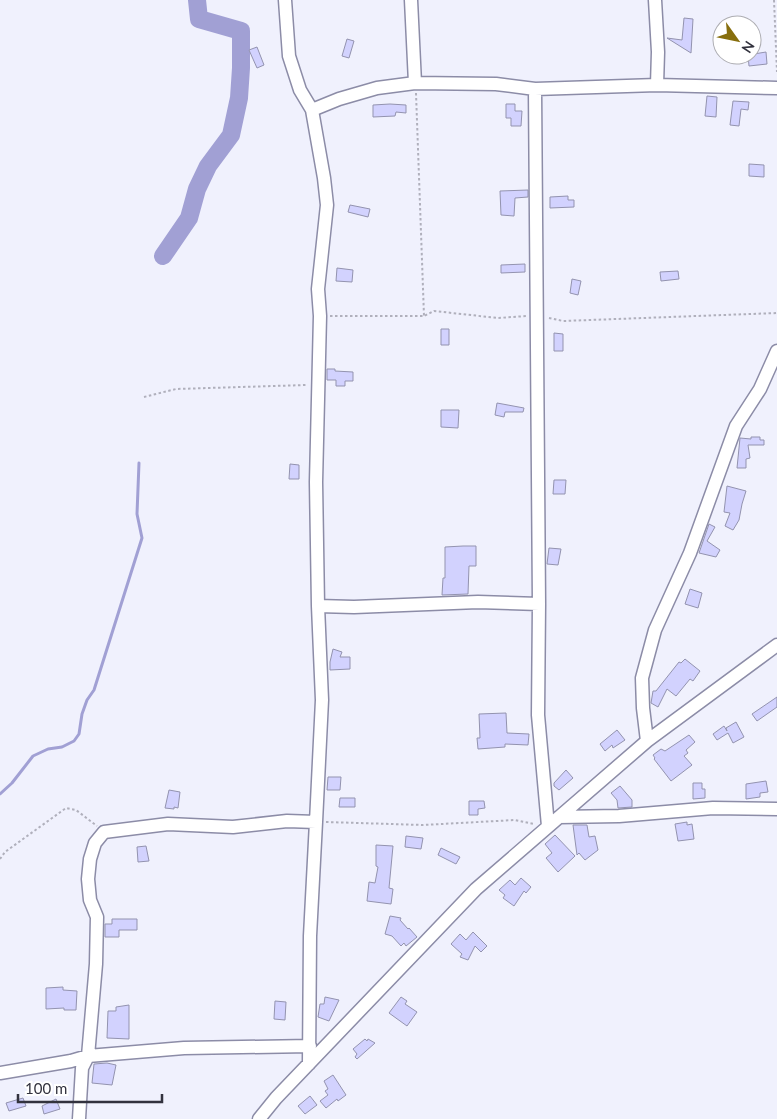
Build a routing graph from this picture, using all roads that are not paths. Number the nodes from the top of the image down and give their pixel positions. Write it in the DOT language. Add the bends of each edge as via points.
graph roads {
  1 [pos="286,0"];
  2 [pos="411,0"];
  3 [pos="655,0"];
  4 [pos="415,83"];
  5 [pos="657,85"];
  6 [pos="777,88"];
  7 [pos="535,89"];
  8 [pos="312,110"];
  9 [pos="777,351"];
  10 [pos="539,604"];
  11 [pos="318,606"];
  12 [pos="777,645"];
  13 [pos="647,741"];
  14 [pos="777,810"];
  15 [pos="559,817"];
  16 [pos="316,822"];
  17 [pos="548,826"];
  18 [pos="310,1046"];
  19 [pos="88,1056"];
  20 [pos="309,1064"];
  21 [pos="0,1073"];
  22 [pos="80,1119"];
  23 [pos="259,1119"];
  1 -- 8 [label="street" via="289,56 300,90"];
  2 -- 4 [label="street"];
  3 -- 5 [label="street"];
  4 -- 7 [label="street" via="496,84"];
  4 -- 8 [label="street" via="378,88"];
  5 -- 6 [label="street"];
  5 -- 7 [label="street"];
  7 -- 10 [label="street"];
  8 -- 11 [label="street" via="327,205 318,289"];
  9 -- 13 [label="street" via="760,389 736,426 690,553 655,630 642,678"];
  10 -- 11 [label="street" via="478,602"];
  10 -- 17 [label="street" via="538,715"];
  11 -- 16 [label="street" via="322,700"];
  12 -- 13 [label="street"];
  13 -- 15 [label="street"];
  14 -- 15 [label="street" via="713,808"];
  15 -- 17 [label="street"];
  16 -- 18 [label="street" via="310,936"];
  16 -- 19 [label="street" via="233,827 168,824 104,832 95,843 88,879 90,900 98,917"];
  17 -- 20 [label="street" via="476,889"];
  18 -- 19 [label="street" via="184,1048"];
  18 -- 20 [label="street"];
  19 -- 21 [label="street"];
  19 -- 22 [label="street" via="82,1068"];
  20 -- 23 [label="street"];
}
